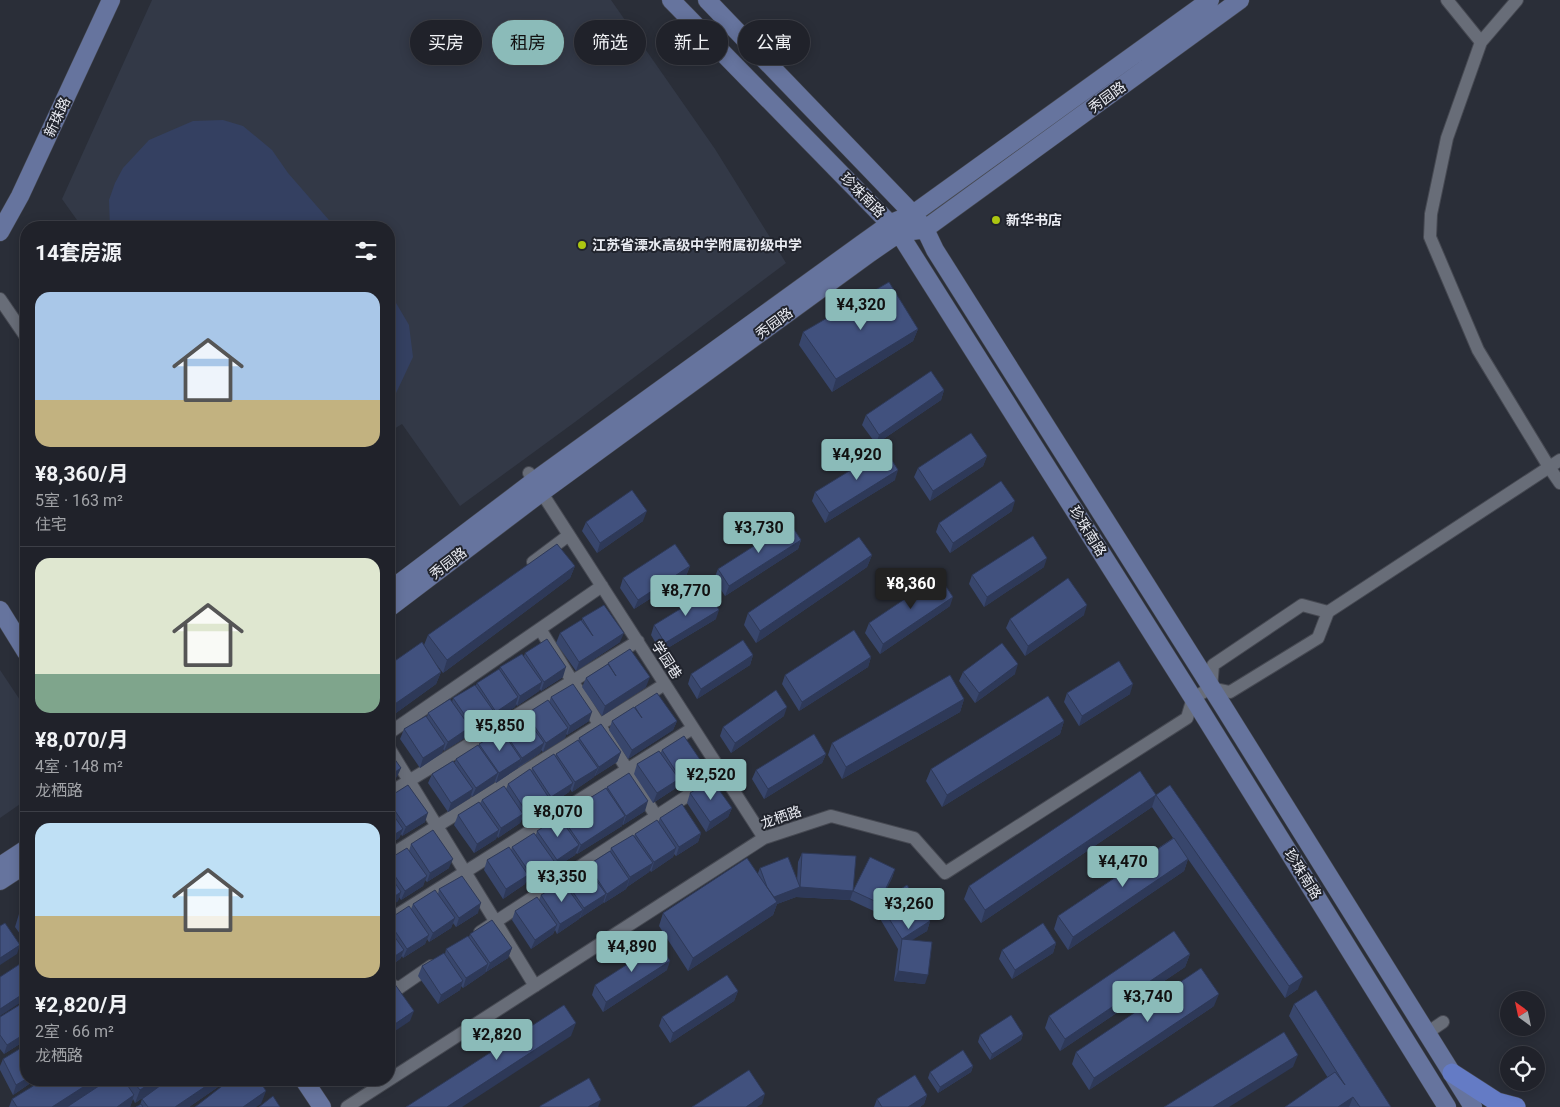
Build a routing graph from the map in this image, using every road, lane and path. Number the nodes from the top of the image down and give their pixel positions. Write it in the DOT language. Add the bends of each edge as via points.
graph roads {
  1 [pos="111,0"];
  2 [pos="671,0"];
  3 [pos="707,0"];
  4 [pos="1210,0"];
  5 [pos="1240,0"];
  6 [pos="1447,0"];
  7 [pos="1517,0"];
  8 [pos="1482,42"];
  9 [pos="913,214"];
  10 [pos="895,228"];
  11 [pos="925,229"];
  12 [pos="0,232"];
  13 [pos="0,299"];
  14 [pos="20,328"];
  15 [pos="1560,460"];
  16 [pos="1549,467"];
  17 [pos="535,482"];
  18 [pos="1560,482"];
  19 [pos="569,535"];
  20 [pos="521,570"];
  21 [pos="602,586"];
  22 [pos="395,587"];
  23 [pos="395,603"];
  24 [pos="0,610"];
  25 [pos="1328,612"];
  26 [pos="540,629"];
  27 [pos="638,641"];
  28 [pos="20,642"];
  29 [pos="573,680"];
  30 [pos="665,684"];
  31 [pos="1211,688"];
  32 [pos="1193,698"];
  33 [pos="599,725"];
  34 [pos="395,728"];
  35 [pos="693,728"];
  36 [pos="395,758"];
  37 [pos="627,770"];
  38 [pos="722,773"];
  39 [pos="409,780"];
  40 [pos="395,789"];
  41 [pos="656,816"];
  42 [pos="437,827"];
  43 [pos="764,838"];
  44 [pos="395,852"];
  45 [pos="20,854"];
  46 [pos="0,866"];
  47 [pos="20,868"];
  48 [pos="465,871"];
  49 [pos="0,881"];
  50 [pos="395,916"];
  51 [pos="496,921"];
  52 [pos="471,938"];
  53 [pos="439,960"];
  54 [pos="395,986"];
  55 [pos="535,986"];
  56 [pos="1443,1022"];
  57 [pos="1427,1032"];
  58 [pos="1452,1074"];
  59 [pos="395,1076"];
  60 [pos="308,1086"];
  61 [pos="380,1086"];
  62 [pos="1437,1099"];
  63 [pos="322,1107"];
  64 [pos="347,1107"];
  65 [pos="1447,1107"];
  66 [pos="1473,1107"];
  67 [pos="1516,1107"];
  1 -- 12 [label="main road, 新珠路" via="20,196"];
  2 -- 10 [label="main road, 珍珠南路"];
  3 -- 9 [label="main road, 珍珠南路"];
  4 -- 9 [label="main road, 秀园路"];
  5 -- 11 [label="main road, 秀园路"];
  6 -- 8 [label="street"];
  7 -- 8 [label="street"];
  8 -- 16 [label="street" via="1447,138 1430,237 1478,350"];
  9 -- 10 [label="main road, 秀园路"];
  9 -- 11 [label="main road, 珍珠南路"];
  10 -- 11 [label="main road, 秀园路"];
  10 -- 17 [label="main road, 秀园路"];
  10 -- 32 [label="main road, 珍珠南路"];
  11 -- 31 [label="main road, 珍珠南路" via="935,250"];
  13 -- 14 [label="street"];
  15 -- 16 [label="street"];
  16 -- 18 [label="street"];
  16 -- 25 [label="street"];
  17 -- 19 [label="street, 学园巷"];
  17 -- 22 [label="main road, 秀园路"];
  17 -- 23 [label="main road, 秀园路"];
  19 -- 20 [label="street"];
  19 -- 21 [label="street, 学园巷"];
  21 -- 26 [label="street"];
  21 -- 27 [label="street, 学园巷"];
  24 -- 28 [label="main road"];
  25 -- 31 [label="street" via="1318,638 1230,692"];
  25 -- 31 [label="street" via="1302,605 1213,665"];
  26 -- 29 [label="street"];
  26 -- 34 [label="street"];
  27 -- 29 [label="street"];
  27 -- 30 [label="street, 学园巷"];
  29 -- 33 [label="street"];
  29 -- 39 [label="street"];
  30 -- 33 [label="street"];
  30 -- 35 [label="street, 学园巷"];
  31 -- 32 [label="street"];
  31 -- 57 [label="main road, 珍珠南路"];
  32 -- 43 [label="street, 龙栖路" via="1187,718 945,873 914,838 831,816"];
  32 -- 62 [label="main road, 珍珠南路"];
  33 -- 37 [label="street"];
  33 -- 42 [label="street"];
  35 -- 37 [label="street"];
  35 -- 38 [label="street, 学园巷"];
  36 -- 39 [label="street"];
  37 -- 41 [label="street"];
  37 -- 48 [label="street"];
  38 -- 41 [label="street"];
  38 -- 43 [label="street, 学园巷"];
  39 -- 40 [label="street"];
  39 -- 42 [label="street"];
  41 -- 51 [label="street"];
  42 -- 44 [label="street"];
  42 -- 48 [label="street"];
  43 -- 55 [label="street, 龙栖路"];
  45 -- 46 [label="main road"];
  47 -- 49 [label="main road"];
  48 -- 50 [label="street"];
  48 -- 51 [label="street"];
  51 -- 52 [label="street"];
  51 -- 55 [label="street"];
  53 -- 54 [label="street" via="399,988"];
  55 -- 59 [label="street, 龙栖路"];
  56 -- 57 [label="street"];
  57 -- 58 [label="main road, 珍珠南路"];
  58 -- 66 [label="main road, 珍珠南路"];
  58 -- 67 [label="main road" via="1497,1102"];
  60 -- 63 [label="main road"];
  61 -- 64 [label="street, 龙栖路"];
  62 -- 65 [label="main road, 珍珠南路"];
}
